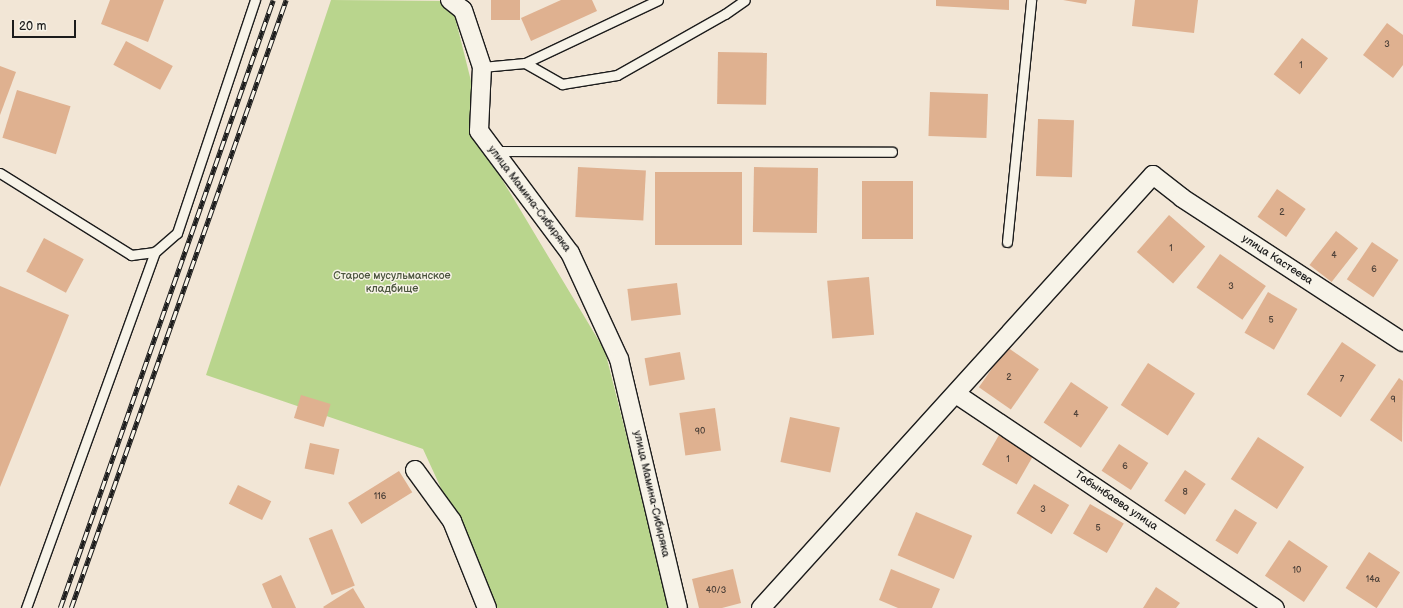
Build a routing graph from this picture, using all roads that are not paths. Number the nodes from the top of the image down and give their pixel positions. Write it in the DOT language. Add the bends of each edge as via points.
graph roads {
  1 [pos="255,0"];
  2 [pos="450,0"];
  3 [pos="658,0"];
  4 [pos="745,0"];
  5 [pos="1031,0"];
  6 [pos="525,62"];
  7 [pos="482,67"];
  8 [pos="493,150"];
  9 [pos="892,152"];
  10 [pos="0,173"];
  11 [pos="1007,242"];
  12 [pos="155,252"];
  13 [pos="1403,342"];
  14 [pos="956,394"];
  15 [pos="414,470"];
  16 [pos="26,608"];
  17 [pos="487,608"];
  18 [pos="678,608"];
  19 [pos="761,608"];
  20 [pos="1275,608"];
  1 -- 12 [label="lane" via="177,233"];
  2 -- 7 [label="street, улица Мамина-Сибиряка" via="463,10"];
  3 -- 6 [label="lane"];
  4 -- 6 [label="lane" via="617,76 562,84"];
  5 -- 11 [label="lane"];
  6 -- 7 [label="lane"];
  7 -- 8 [label="street, улица Мамина-Сибиряка" via="479,131"];
  8 -- 9 [label="lane"];
  8 -- 18 [label="street, улица Мамина-Сибиряка" via="570,253 619,359"];
  10 -- 12 [label="lane" via="131,255"];
  12 -- 16 [label="lane"];
  13 -- 14 [label="street, улица Кастеева" via="1182,198 1153,175"];
  14 -- 19 [label="street"];
  14 -- 20 [label="street, Табынбаева улица"];
  15 -- 17 [label="street" via="452,521"];
}
